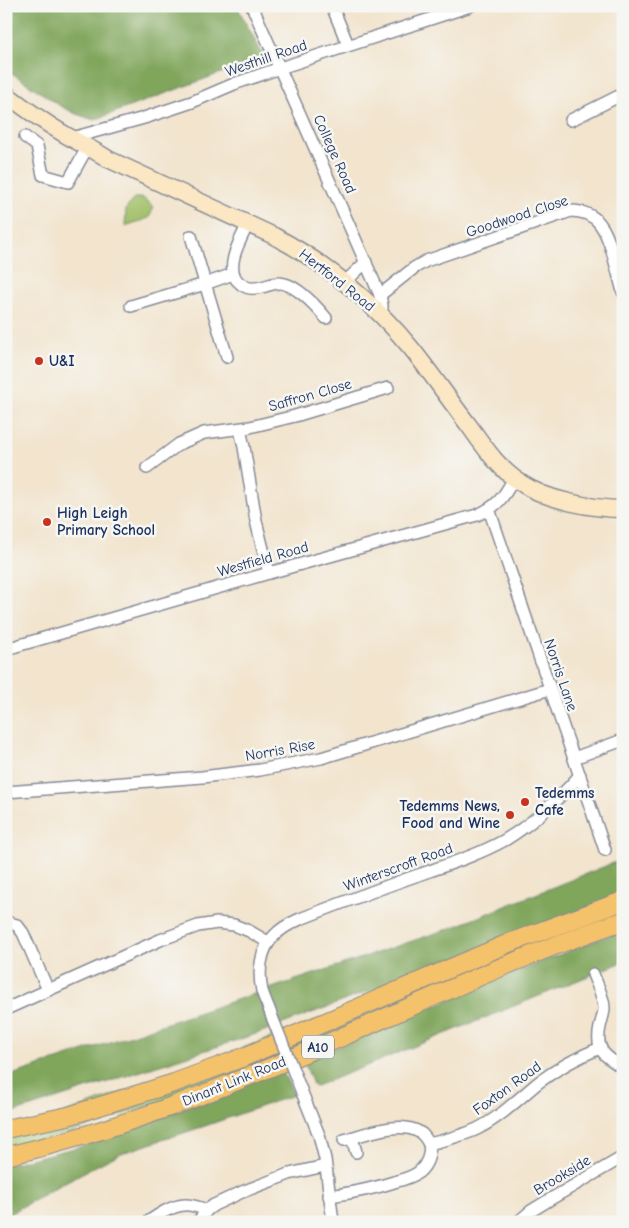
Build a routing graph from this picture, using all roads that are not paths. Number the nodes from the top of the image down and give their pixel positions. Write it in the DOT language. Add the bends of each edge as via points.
graph roads {
  1 [pos="252,6"];
  2 [pos="332,6"];
  3 [pos="470,6"];
  4 [pos="348,46"];
  5 [pos="280,68"];
  6 [pos="6,94"];
  7 [pos="623,94"];
  8 [pos="571,120"];
  9 [pos="25,137"];
  10 [pos="72,138"];
  11 [pos="88,146"];
  12 [pos="248,224"];
  13 [pos="191,236"];
  14 [pos="366,262"];
  15 [pos="233,274"];
  16 [pos="344,282"];
  17 [pos="205,284"];
  18 [pos="623,292"];
  19 [pos="380,295"];
  20 [pos="131,306"];
  21 [pos="382,316"];
  22 [pos="326,318"];
  23 [pos="227,357"];
  24 [pos="388,388"];
  25 [pos="240,429"];
  26 [pos="147,468"];
  27 [pos="514,478"];
  28 [pos="489,509"];
  29 [pos="623,509"];
  30 [pos="269,573"];
  31 [pos="6,649"];
  32 [pos="550,689"];
  33 [pos="623,740"];
  34 [pos="574,758"];
  35 [pos="580,775"];
  36 [pos="6,792"];
  37 [pos="605,850"];
  38 [pos="623,901"];
  39 [pos="623,921"];
  40 [pos="6,922"];
  41 [pos="268,942"];
  42 [pos="594,974"];
  43 [pos="48,990"];
  44 [pos="6,1009"];
  45 [pos="600,1048"];
  46 [pos="623,1067"];
  47 [pos="6,1128"];
  48 [pos="429,1144"];
  49 [pos="356,1152"];
  50 [pos="6,1156"];
  51 [pos="623,1157"];
  52 [pos="325,1166"];
  53 [pos="330,1196"];
  54 [pos="207,1210"];
  55 [pos="148,1222"];
  56 [pos="198,1222"];
  57 [pos="333,1222"];
  58 [pos="518,1222"];
  1 -- 5 [label="street, College Road"];
  2 -- 4 [label="street"];
  3 -- 4 [label="street, Westhill Road"];
  4 -- 5 [label="street, Westhill Road"];
  5 -- 10 [label="street, Westhill Road" via="162,112"];
  5 -- 14 [label="street, College Road"];
  6 -- 10 [label="main road, Hertford Road"];
  7 -- 8 [label="street"];
  9 -- 11 [label="street" via="37,146 43,175 68,182"];
  10 -- 11 [label="main road, Hertford Road"];
  11 -- 12 [label="main road, Hertford Road" via="108,159"];
  12 -- 15 [label="street" via="235,255"];
  12 -- 16 [label="main road, Hertford Road" via="296,248"];
  13 -- 17 [label="street"];
  14 -- 16 [label="street"];
  14 -- 19 [label="street, College Road"];
  15 -- 17 [label="street"];
  15 -- 22 [label="street" via="237,281 253,289 278,282 286,284 310,300"];
  16 -- 21 [label="main road, Hertford Road"];
  17 -- 20 [label="street"];
  17 -- 23 [label="street"];
  18 -- 19 [label="street, Goodwood Close" via="602,227 587,214 571,211 426,261"];
  19 -- 21 [label="street, College Road"];
  21 -- 27 [label="main road, Hertford Road" via="423,363 490,454"];
  24 -- 25 [label="street, Saffron Close"];
  25 -- 26 [label="street, Saffron Close" via="189,439"];
  25 -- 30 [label="street"];
  27 -- 28 [label="street, Westfield Road" via="499,502"];
  27 -- 29 [label="main road, Hertford Road" via="530,489 552,497 590,506"];
  28 -- 30 [label="street, Westfield Road"];
  28 -- 32 [label="street, Norris Lane"];
  30 -- 31 [label="street, Westfield Road"];
  32 -- 34 [label="street, Norris Lane"];
  32 -- 36 [label="street, Norris Rise" via="339,754 280,767 202,777"];
  33 -- 34 [label="street"];
  34 -- 35 [label="street, Norris Lane"];
  35 -- 37 [label="street, Norris Lane"];
  35 -- 41 [label="street, Winterscroft Road" via="531,822 495,845 300,919 281,929"];
  38 -- 47 [label="main road, Dinant Link Road / A10" via="509,943 261,1050 174,1083 68,1116"];
  39 -- 50 [label="main road, Dinant Link Road / A10" via="516,960 319,1047 190,1099 63,1142"];
  40 -- 43 [label="street" via="17,925 24,933"];
  41 -- 43 [label="street" via="234,925 198,926"];
  41 -- 52 [label="street, bridge" via="260,977 263,993 318,1135"];
  42 -- 45 [label="street" via="604,1010"];
  43 -- 44 [label="street"];
  45 -- 46 [label="street"];
  45 -- 48 [label="street, Foxton Road" via="548,1076 483,1126"];
  48 -- 49 [label="street" via="422,1134 412,1129 378,1131 348,1139"];
  48 -- 53 [label="street" via="428,1161 417,1174 370,1189"];
  51 -- 58 [label="street, Brookside" via="531,1211"];
  52 -- 53 [label="street"];
  52 -- 54 [label="street" via="272,1179"];
  53 -- 57 [label="street"];
  54 -- 55 [label="street" via="183,1205"];
  54 -- 56 [label="street"];
}
